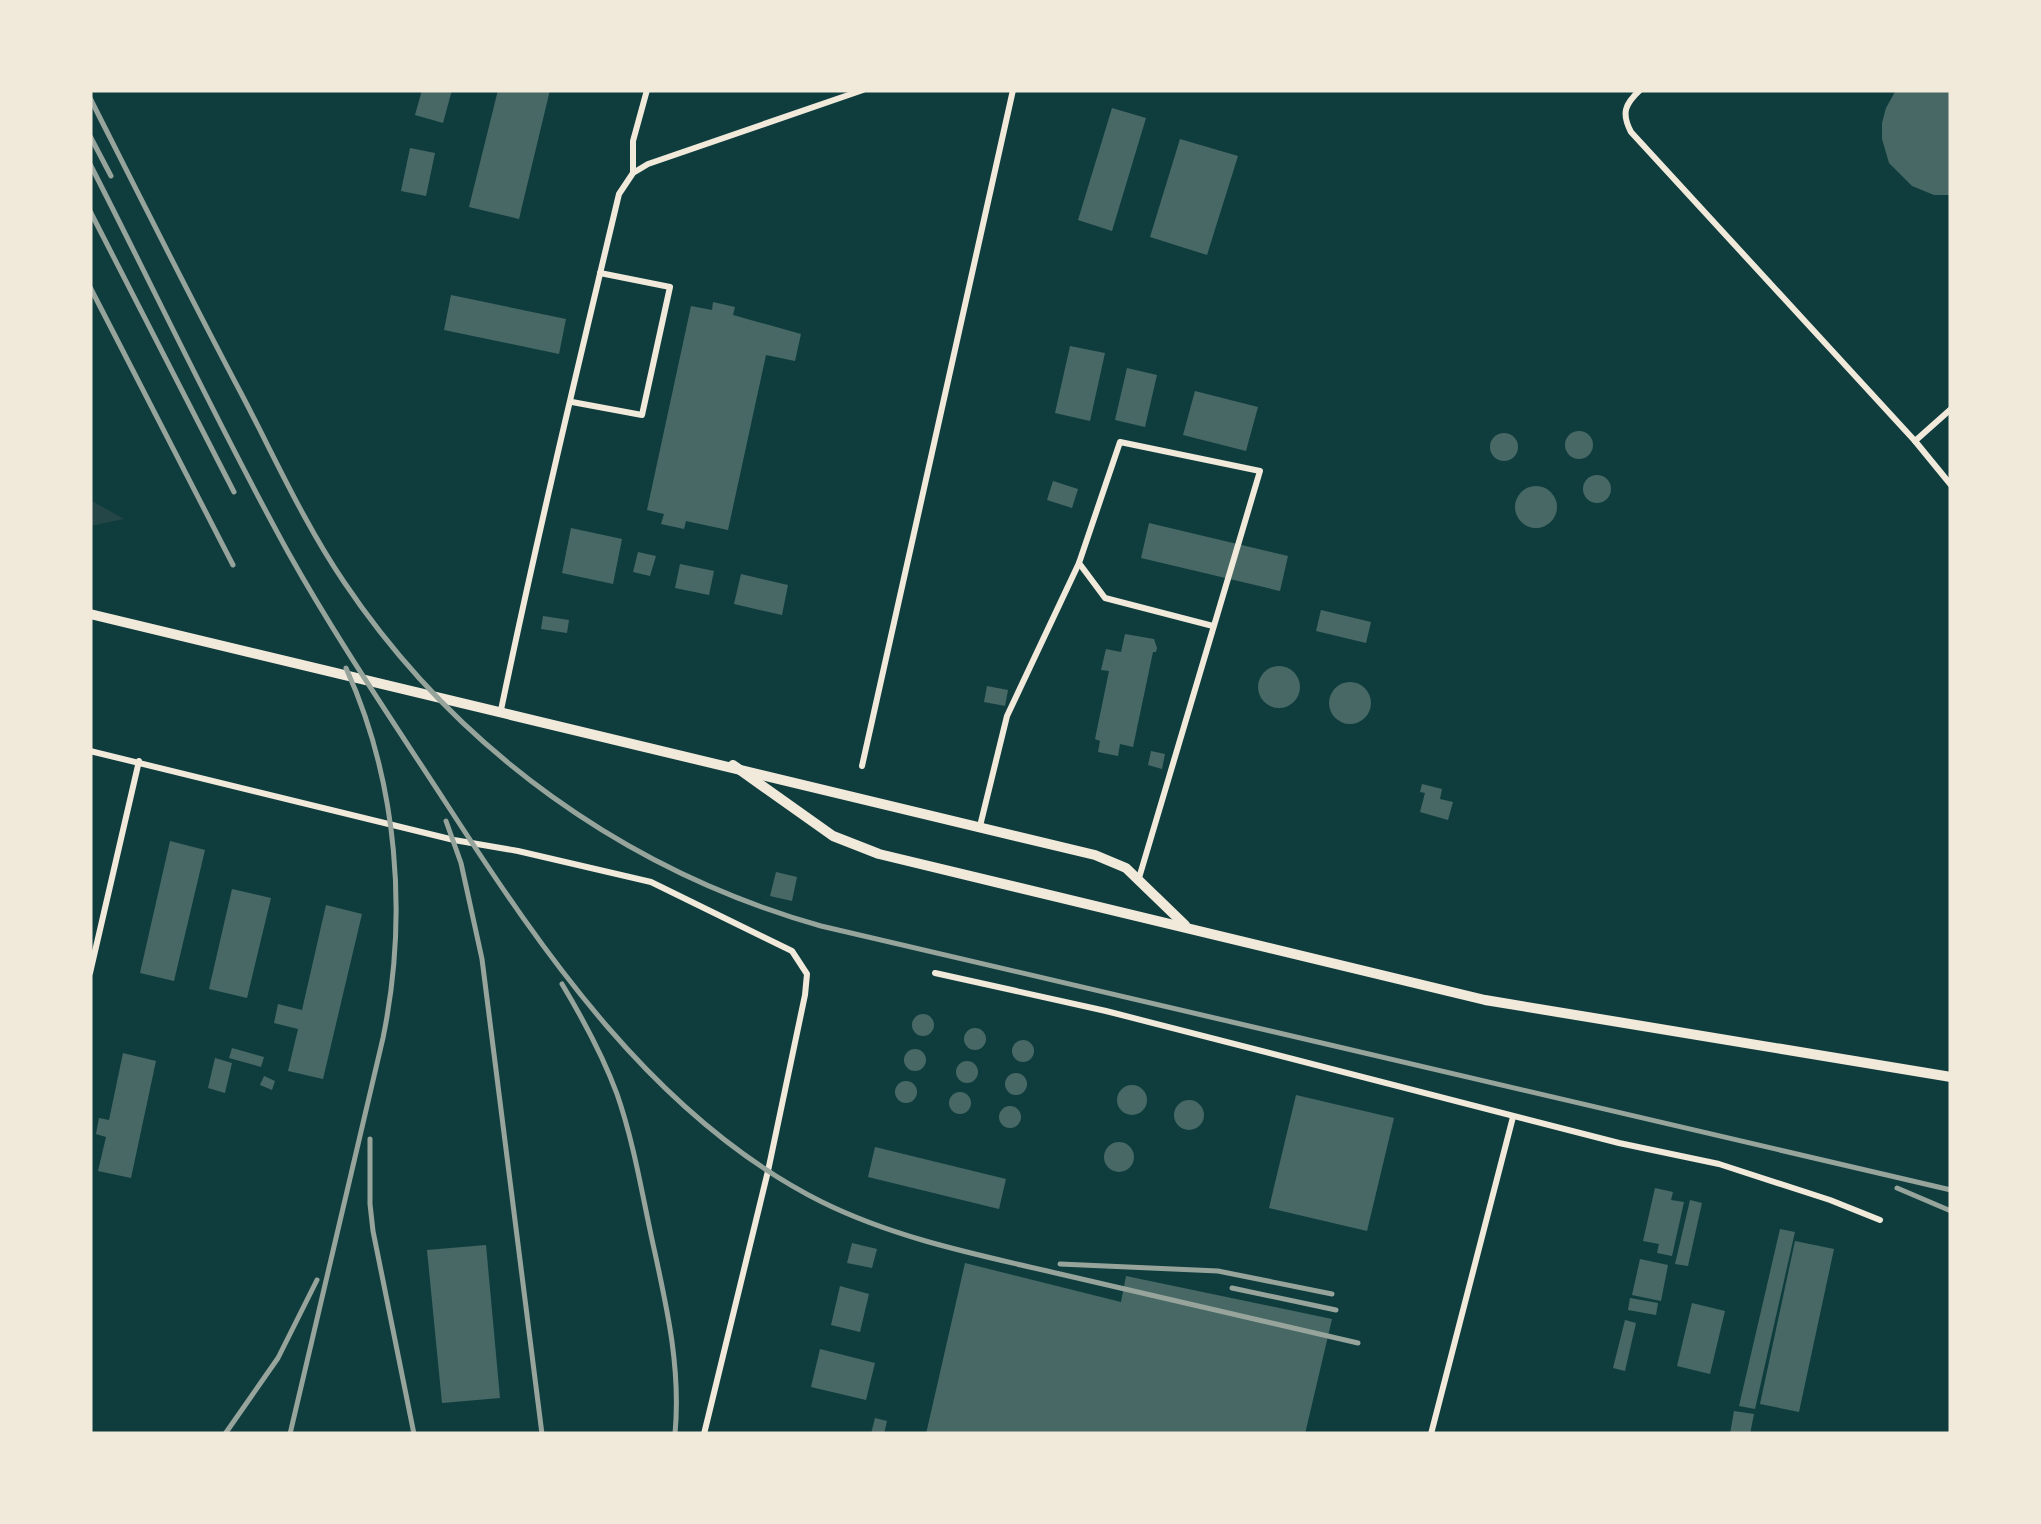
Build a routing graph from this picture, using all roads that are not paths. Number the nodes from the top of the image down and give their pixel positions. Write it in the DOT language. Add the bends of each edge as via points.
graph roads {
  1 [pos="647,90"];
  2 [pos="864,90"];
  3 [pos="1013,90"];
  4 [pos="1640,90"];
  5 [pos="633,174"];
  6 [pos="600,272"];
  7 [pos="572,402"];
  8 [pos="1951,409"];
  9 [pos="1916,441"];
  10 [pos="1951,485"];
  11 [pos="1079,563"];
  12 [pos="90,614"];
  13 [pos="1213,626"];
  14 [pos="501,710"];
  15 [pos="90,751"];
  16 [pos="139,762"];
  17 [pos="734,766"];
  18 [pos="862,766"];
  19 [pos="980,826"];
  20 [pos="1139,878"];
  21 [pos="1194,930"];
  22 [pos="90,973"];
  23 [pos="935,973"];
  24 [pos="1951,1077"];
  25 [pos="1513,1117"];
  26 [pos="1880,1220"];
  27 [pos="704,1434"];
  28 [pos="1431,1434"];
  1 -- 5 [label="lane" via="633,142"];
  2 -- 5 [label="lane"];
  3 -- 18 [label="lane"];
  4 -- 9 [label="lane" via="1625,107 1631,132"];
  5 -- 6 [label="lane" via="619,194"];
  6 -- 7 [label="lane"];
  6 -- 7 [label="lane" via="670,287 642,415"];
  7 -- 14 [label="lane"];
  8 -- 9 [label="lane"];
  9 -- 10 [label="lane"];
  11 -- 13 [label="lane" via="1105,598"];
  11 -- 13 [label="lane" via="1120,442 1260,471"];
  11 -- 19 [label="lane" via="1006,716"];
  12 -- 14 [label="street"];
  13 -- 20 [label="lane"];
  14 -- 17 [label="street"];
  15 -- 16 [label="lane"];
  16 -- 22 [label="lane"];
  16 -- 27 [label="lane" via="651,882 799,956 807,974 804,995"];
  17 -- 19 [label="street"];
  17 -- 21 [label="street" via="850,846"];
  19 -- 20 [label="street" via="1095,855"];
  20 -- 21 [label="street"];
  21 -- 24 [label="street" via="1485,1000"];
  23 -- 25 [label="lane"];
  25 -- 26 [label="lane" via="1718,1164"];
  25 -- 28 [label="lane"];
}
